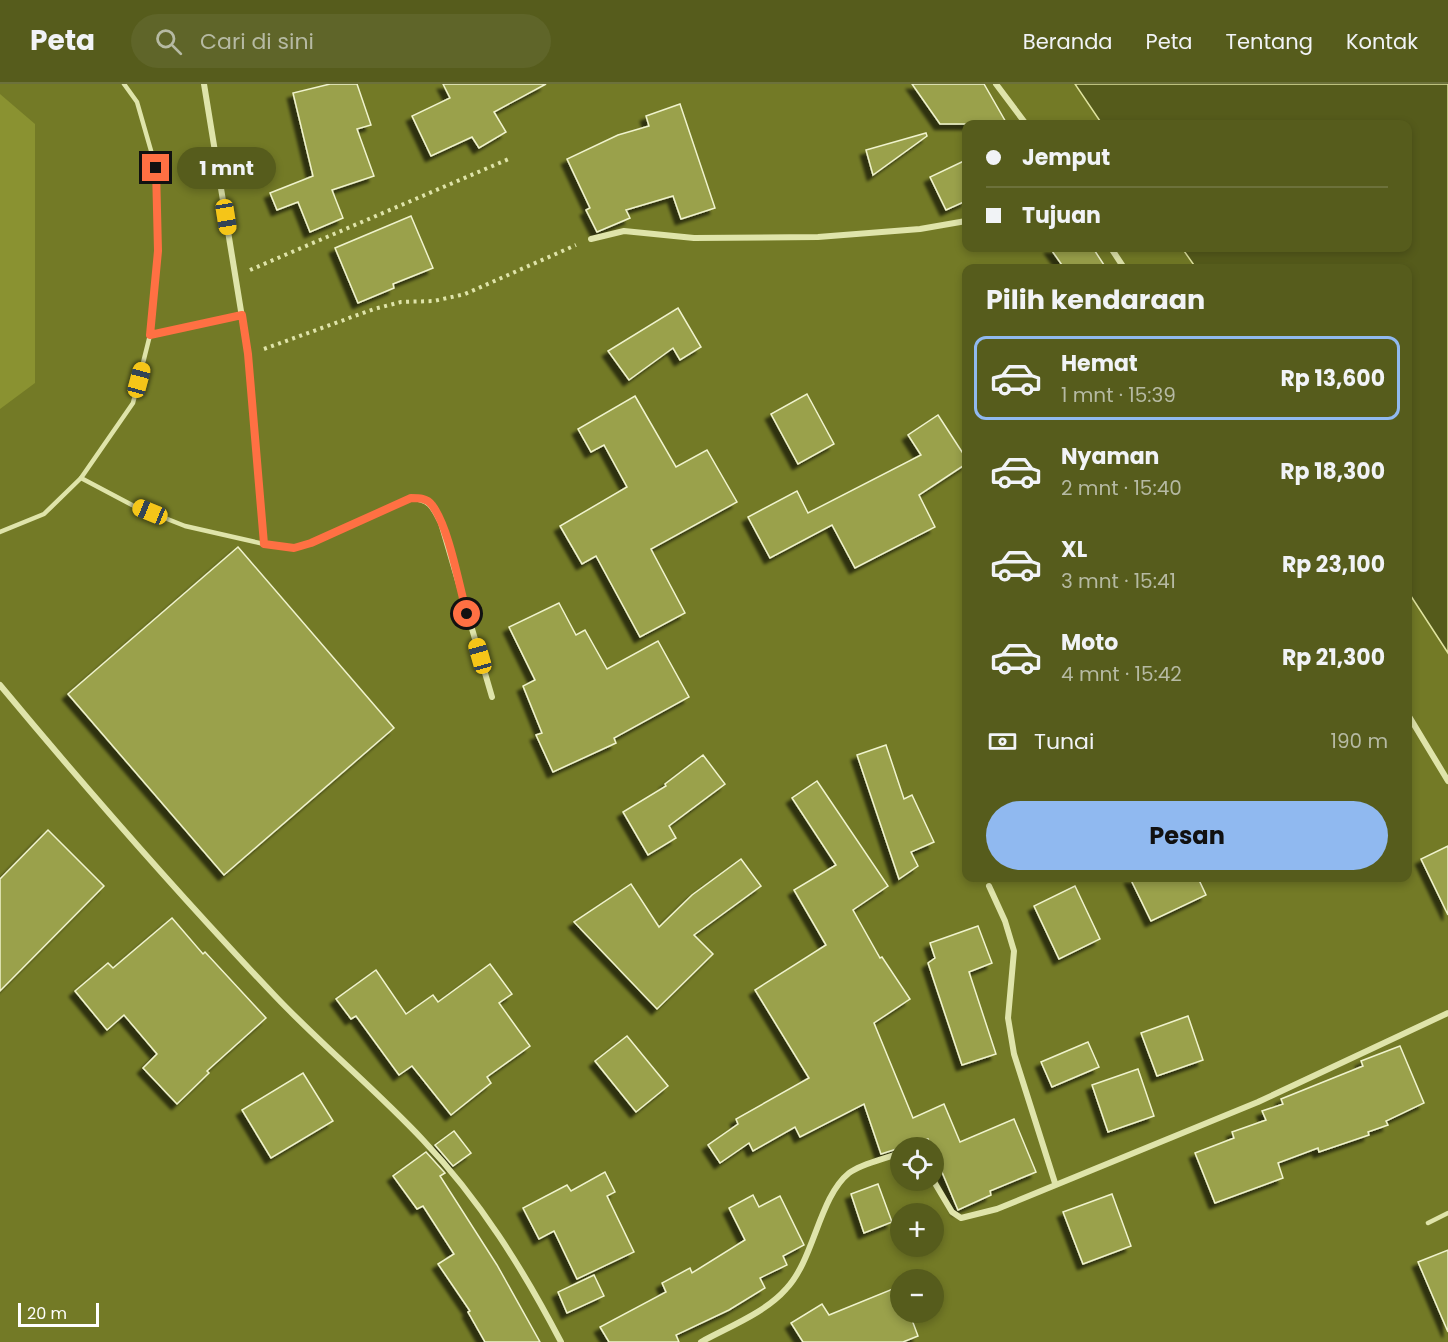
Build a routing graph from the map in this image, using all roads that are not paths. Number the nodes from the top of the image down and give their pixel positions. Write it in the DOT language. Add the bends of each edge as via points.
graph roads {
  1 [pos="124,84"];
  2 [pos="204,84"];
  3 [pos="996,84"];
  4 [pos="1023,120"];
  5 [pos="962,222"];
  6 [pos="591,239"];
  7 [pos="242,315"];
  8 [pos="150,335"];
  9 [pos="81,478"];
  10 [pos="0,532"];
  11 [pos="264,544"];
  12 [pos="0,685"];
  13 [pos="492,697"];
  14 [pos="1412,721"];
  15 [pos="1448,781"];
  16 [pos="989,886"];
  17 [pos="1448,1013"];
  18 [pos="890,1157"];
  19 [pos="1055,1183"];
  20 [pos="940,1191"];
  21 [pos="1448,1213"];
  22 [pos="1428,1223"];
  23 [pos="561,1342"];
  24 [pos="701,1342"];
  1 -- 8 [label="lane" via="137,102 156,168 158,251"];
  2 -- 7 [label="street"];
  3 -- 4 [label="street"];
  5 -- 6 [label="street" via="818,237 694,238 624,231"];
  7 -- 8 [label="lane"];
  7 -- 11 [label="street"];
  8 -- 9 [label="lane" via="133,403"];
  9 -- 10 [label="lane" via="45,514"];
  9 -- 11 [label="lane" via="132,505 186,526"];
  11 -- 13 [label="street" via="294,548 411,498 432,504"];
  12 -- 23 [label="street" via="255,974 423,1140 501,1236"];
  14 -- 15 [label="street"];
  16 -- 19 [label="street" via="1014,951 1008,1018 1014,1054"];
  17 -- 19 [label="street" via="1258,1102"];
  18 -- 24 [label="street" via="850,1172 838,1184 799,1273 786,1290"];
  19 -- 20 [label="street" via="997,1209 961,1218 952,1212"];
  21 -- 22 [label="lane"];
}
